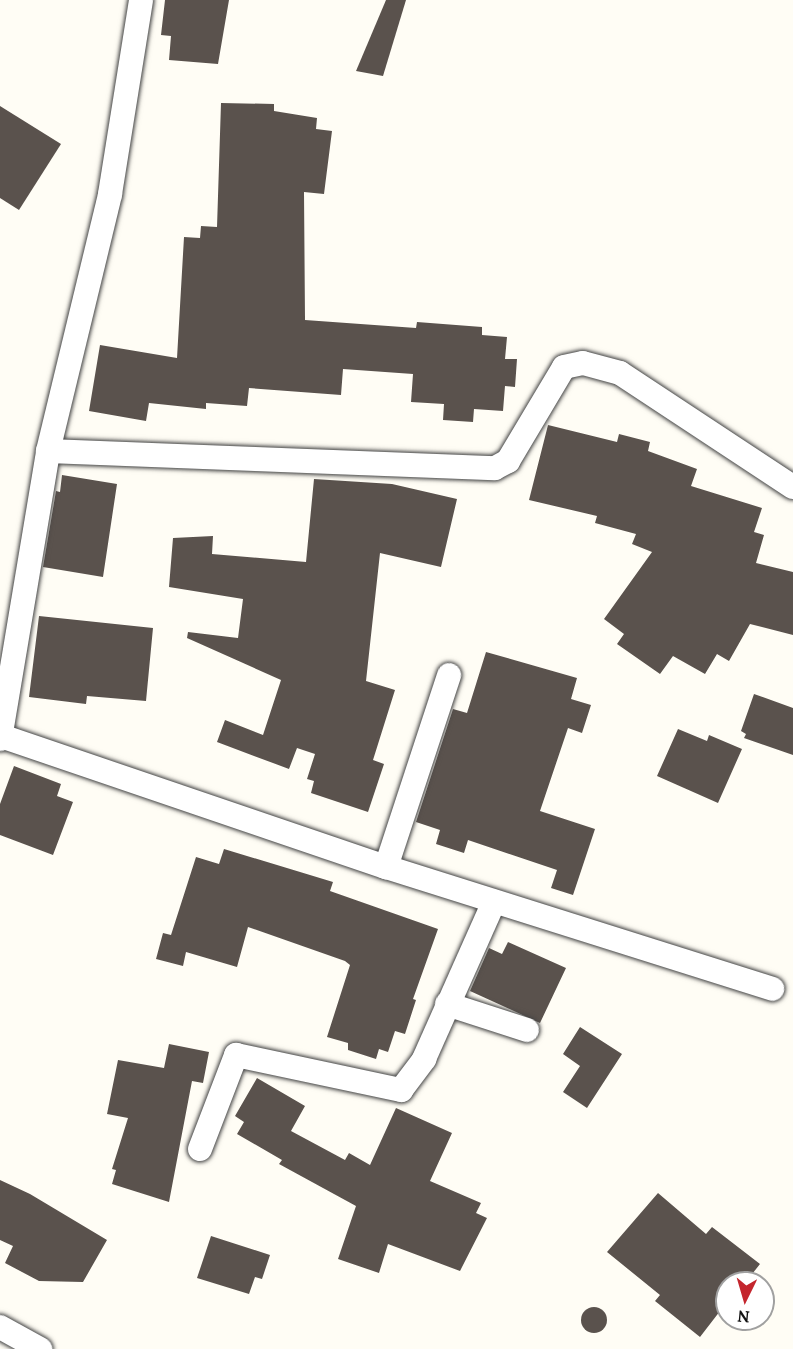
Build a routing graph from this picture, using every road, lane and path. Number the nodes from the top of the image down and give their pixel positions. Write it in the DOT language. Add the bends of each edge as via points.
graph roads {
  1 [pos="141,0"];
  2 [pos="48,451"];
  3 [pos="793,487"];
  4 [pos="449,675"];
  5 [pos="0,738"];
  6 [pos="386,867"];
  7 [pos="494,902"];
  8 [pos="772,989"];
  9 [pos="447,1004"];
  10 [pos="527,1030"];
  11 [pos="200,1149"];
  12 [pos="0,1327"];
  13 [pos="40,1349"];
  1 -- 2 [label="street" via="110,194"];
  2 -- 3 [label="street" via="495,468 508,461 564,367 583,363 620,373"];
  2 -- 5 [label="street"];
  4 -- 6 [label="street"];
  5 -- 6 [label="street"];
  6 -- 7 [label="street"];
  7 -- 8 [label="street"];
  7 -- 9 [label="street"];
  9 -- 10 [label="street"];
  9 -- 11 [label="street" via="424,1059 400,1090 236,1055"];
  12 -- 13 [label="street"];
}
